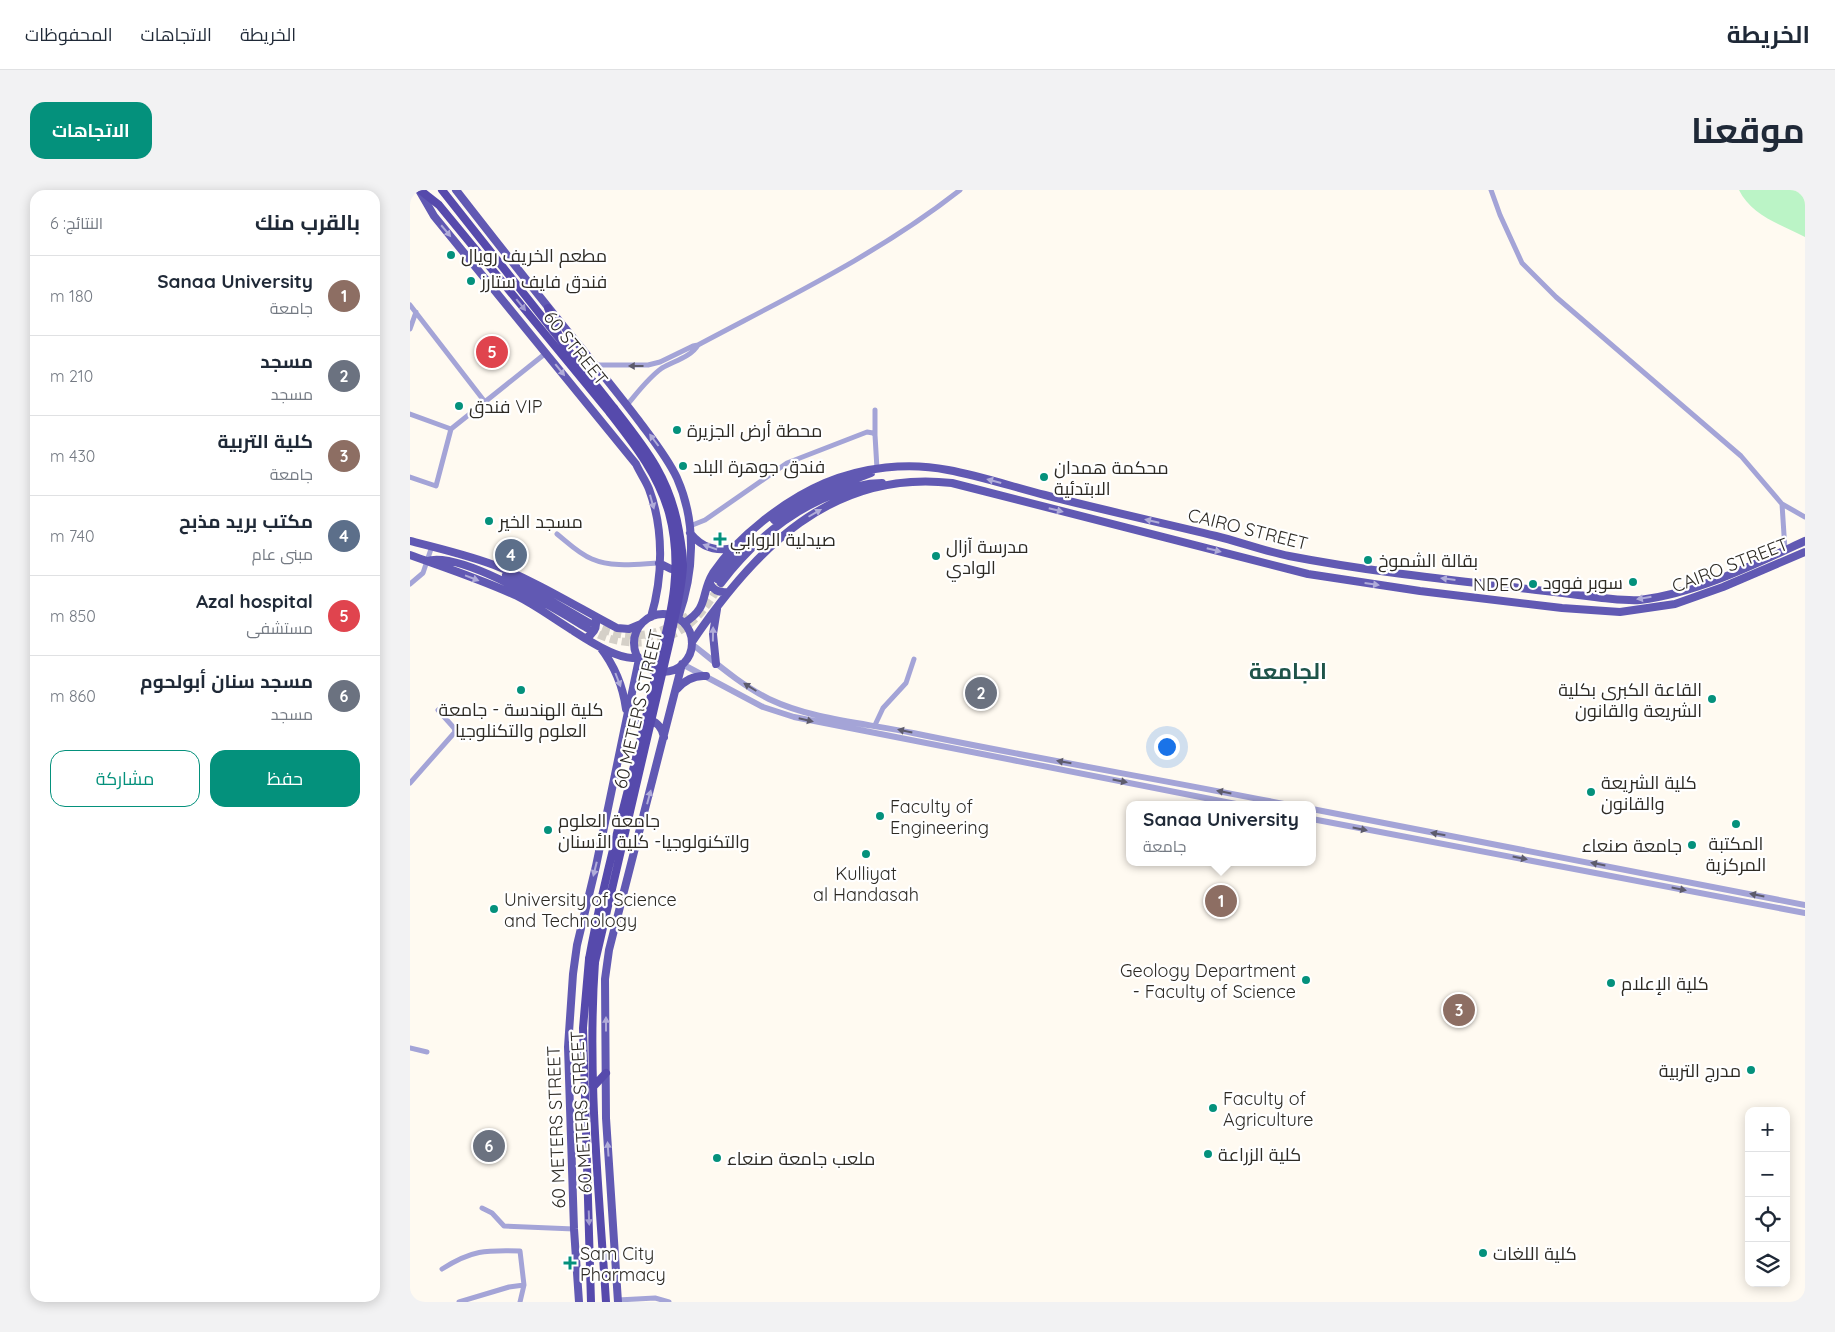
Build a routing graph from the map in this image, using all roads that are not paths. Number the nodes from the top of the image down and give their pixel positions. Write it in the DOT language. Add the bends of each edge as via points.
graph roads {
  1 [pos="419,190"];
  2 [pos="442,190"];
  3 [pos="456,190"];
  4 [pos="960,190"];
  5 [pos="1491,190"];
  6 [pos="410,305"];
  7 [pos="548,308"];
  8 [pos="416,312"];
  9 [pos="410,329"];
  10 [pos="561,342"];
  11 [pos="546,354"];
  12 [pos="668,361"];
  13 [pos="595,365"];
  14 [pos="485,402"];
  15 [pos="627,405"];
  16 [pos="875,410"];
  17 [pos="612,411"];
  18 [pos="410,414"];
  19 [pos="451,429"];
  20 [pos="876,436"];
  21 [pos="877,469"];
  22 [pos="410,477"];
  23 [pos="891,484"];
  24 [pos="1782,504"];
  25 [pos="1805,517"];
  26 [pos="690,530"];
  27 [pos="556,534"];
  28 [pos="410,541"];
  29 [pos="1805,541"];
  30 [pos="432,546"];
  31 [pos="734,548"];
  32 [pos="1785,550"];
  33 [pos="1804,552"];
  34 [pos="410,555"];
  35 [pos="1773,555"];
  36 [pos="427,561"];
  37 [pos="659,563"];
  38 [pos="691,564"];
  39 [pos="1777,564"];
  40 [pos="716,581"];
  41 [pos="410,584"];
  42 [pos="728,592"];
  43 [pos="1564,593"];
  44 [pos="718,605"];
  45 [pos="1562,608"];
  46 [pos="595,616"];
  47 [pos="651,617"];
  48 [pos="681,621"];
  49 [pos="641,624"];
  50 [pos="586,638"];
  51 [pos="692,643"];
  52 [pos="598,645"];
  53 [pos="638,658"];
  54 [pos="914,659"];
  55 [pos="682,664"];
  56 [pos="716,664"];
  57 [pos="706,676"];
  58 [pos="676,691"];
  59 [pos="768,698"];
  60 [pos="763,707"];
  61 [pos="438,710"];
  62 [pos="626,718"];
  63 [pos="875,725"];
  64 [pos="625,729"];
  65 [pos="664,739"];
  66 [pos="1021,754"];
  67 [pos="1005,755"];
  68 [pos="1015,760"];
  69 [pos="410,783"];
  70 [pos="1221,801"];
  71 [pos="1268,801"];
  72 [pos="1316,811"];
  73 [pos="1316,820"];
  74 [pos="1383,824"];
  75 [pos="1378,832"];
  76 [pos="1498,845"];
  77 [pos="1496,853"];
  78 [pos="1805,905"];
  79 [pos="1805,913"];
  80 [pos="592,960"];
  81 [pos="410,1048"];
  82 [pos="427,1052"];
  83 [pos="606,1073"];
  84 [pos="593,1087"];
  85 [pos="482,1208"];
  86 [pos="574,1229"];
  87 [pos="442,1270"];
  88 [pos="524,1285"];
  89 [pos="618,1301"];
  90 [pos="459,1302"];
  91 [pos="520,1302"];
  92 [pos="579,1302"];
  93 [pos="591,1302"];
  94 [pos="606,1302"];
  95 [pos="669,1302"];
  1 -- 11 [label="main road, 60 METERS STREET, one-way" via="434,216"];
  1 -- 17 [label="highway, 60 STREET, one-way" via="439,205"];
  2 -- 10 [label="highway, 60 STREET"];
  3 -- 7 [label="main road, 60 METERS STREET"];
  4 -- 12 [label="street" via="860,257 698,345 694,351"];
  5 -- 24 [label="street" via="1522,263 1556,297 1741,456"];
  6 -- 8 [label="street"];
  7 -- 10 [label="highway"];
  7 -- 13 [label="main road, 60 METERS STREET"];
  8 -- 9 [label="street"];
  8 -- 14 [label="street"];
  10 -- 17 [label="highway, 60 STREET"];
  11 -- 14 [label="street"];
  11 -- 37 [label="main road, 60 METERS STREET, one-way" via="636,464 649,489 656,514"];
  12 -- 13 [label="street, one-way" via="642,366"];
  12 -- 15 [label="street"];
  13 -- 15 [label="main road, 60 METERS STREET"];
  14 -- 19 [label="street"];
  26 -- 15 [label="main road, 60 METERS STREET, one-way" via="681,489 671,467"];
  16 -- 20 [label="street"];
  17 -- 80 [label="highway, 60 METERS STREET, bridge" via="648,452 665,482 676,514 683,564 670,640"];
  18 -- 19 [label="street"];
  19 -- 22 [label="street" via="436,486"];
  20 -- 21 [label="street"];
  20 -- 26 [label="street" via="867,432 787,462"];
  21 -- 31 [label="main road, CAIRO STREET" via="842,477 803,494"];
  21 -- 40 [label="main road" via="816,494 780,515 744,546"];
  43 -- 21 [label="main road, CAIRO STREET, one-way" via="1359,568 1286,555 946,469 916,466"];
  23 -- 40 [label="main road" via="853,487 809,505 761,538"];
  42 -- 23 [label="main road, CAIRO STREET, one-way" via="767,549 802,521 842,500"];
  23 -- 45 [label="main road, CAIRO STREET, one-way" via="952,484 1308,574"];
  24 -- 25 [label="street"];
  24 -- 32 [label="street"];
  31 -- 26 [label="main road, one-way" via="712,549 698,542"];
  26 -- 38 [label="main road, 60 METERS STREET"];
  27 -- 37 [label="street" via="600,562 614,565"];
  28 -- 30 [label="main road"];
  29 -- 32 [label="main road, CAIRO STREET"];
  30 -- 36 [label="street"];
  30 -- 36 [label="main road" via="444,554 510,577 588,626 492,576 444,559"];
  30 -- 46 [label="main road" via="470,556 516,575"];
  31 -- 40 [label="main road, CAIRO STREET"];
  32 -- 35 [label="main road, CAIRO STREET"];
  33 -- 39 [label="main road, CAIRO STREET"];
  34 -- 36 [label="main road"];
  35 -- 39 [label="main road"];
  35 -- 43 [label="main road, CAIRO STREET, one-way" via="1719,578 1639,600"];
  36 -- 41 [label="street" via="422,573"];
  36 -- 50 [label="main road, one-way" via="516,596"];
  37 -- 38 [label="main road" via="675,570"];
  37 -- 47 [label="main road, 60 METERS STREET"];
  38 -- 48 [label="main road, 60 METERS STREET"];
  39 -- 45 [label="main road, CAIRO STREET" via="1675,604 1620,612"];
  40 -- 42 [label="main road" via="710,584 715,590"];
  40 -- 48 [label="main road, CAIRO STREET" via="694,616"];
  42 -- 44 [label="main road, CAIRO STREET"];
  43 -- 45 [label="main road"];
  44 -- 51 [label="main road, CAIRO STREET"];
  56 -- 44 [label="main road, one-way" via="712,634"];
  46 -- 49 [label="main road" via="621,629"];
  46 -- 50 [label="main road" via="595,629"];
  47 -- 48 [label="main road" via="662,614"];
  47 -- 49 [label="main road"];
  48 -- 51 [label="main road" via="690,632"];
  49 -- 53 [label="main road" via="634,640"];
  50 -- 52 [label="main road"];
  51 -- 55 [label="main road"];
  51 -- 56 [label="street"];
  52 -- 53 [label="main road" via="626,658"];
  52 -- 62 [label="main road, one-way" via="619,679"];
  53 -- 55 [label="main road" via="648,668 659,672"];
  53 -- 62 [label="main road, 60 METERS STREET"];
  54 -- 63 [label="street" via="906,683 883,708"];
  55 -- 57 [label="street"];
  55 -- 58 [label="main road, 60 METERS STREET"];
  59 -- 56 [label="street, one-way"];
  57 -- 58 [label="main road" via="689,679"];
  57 -- 60 [label="street"];
  58 -- 65 [label="main road, 60 METERS STREET"];
  59 -- 60 [label="street"];
  59 -- 63 [label="street" via="799,711"];
  60 -- 67 [label="street, one-way" via="838,727"];
  61 -- 69 [label="street" via="455,732"];
  62 -- 64 [label="main road, 60 METERS STREET"];
  67 -- 63 [label="street, one-way"];
  64 -- 65 [label="main road" via="633,721 645,719 656,723"];
  64 -- 86 [label="main road, 60 METERS STREET, one-way" via="573,974 568,1047"];
  83 -- 65 [label="main road, 60 METERS STREET, one-way" via="606,979 610,950"];
  66 -- 67 [label="street"];
  66 -- 68 [label="street"];
  71 -- 66 [label="street, one-way"];
  67 -- 68 [label="street"];
  68 -- 70 [label="street, one-way"];
  72 -- 74 [label="street"];
  73 -- 75 [label="street, one-way"];
  74 -- 75 [label="street"];
  76 -- 74 [label="street, one-way"];
  75 -- 77 [label="street"];
  76 -- 77 [label="street"];
  78 -- 76 [label="street, one-way"];
  77 -- 79 [label="street, one-way"];
  80 -- 84 [label="highway, 60 METERS STREET"];
  80 -- 93 [label="highway, 60 METERS STREET, one-way" via="582,1028"];
  81 -- 82 [label="street"];
  83 -- 84 [label="highway"];
  89 -- 83 [label="main road, 60 METERS STREET, one-way"];
  84 -- 94 [label="highway, 60 METERS STREET"];
  85 -- 86 [label="street" via="504,1226"];
  86 -- 92 [label="main road, 60 METERS STREET"];
  87 -- 88 [label="street" via="472,1253 520,1251"];
  88 -- 90 [label="street"];
  88 -- 91 [label="street"];
  89 -- 95 [label="street" via="655,1298"];
}
